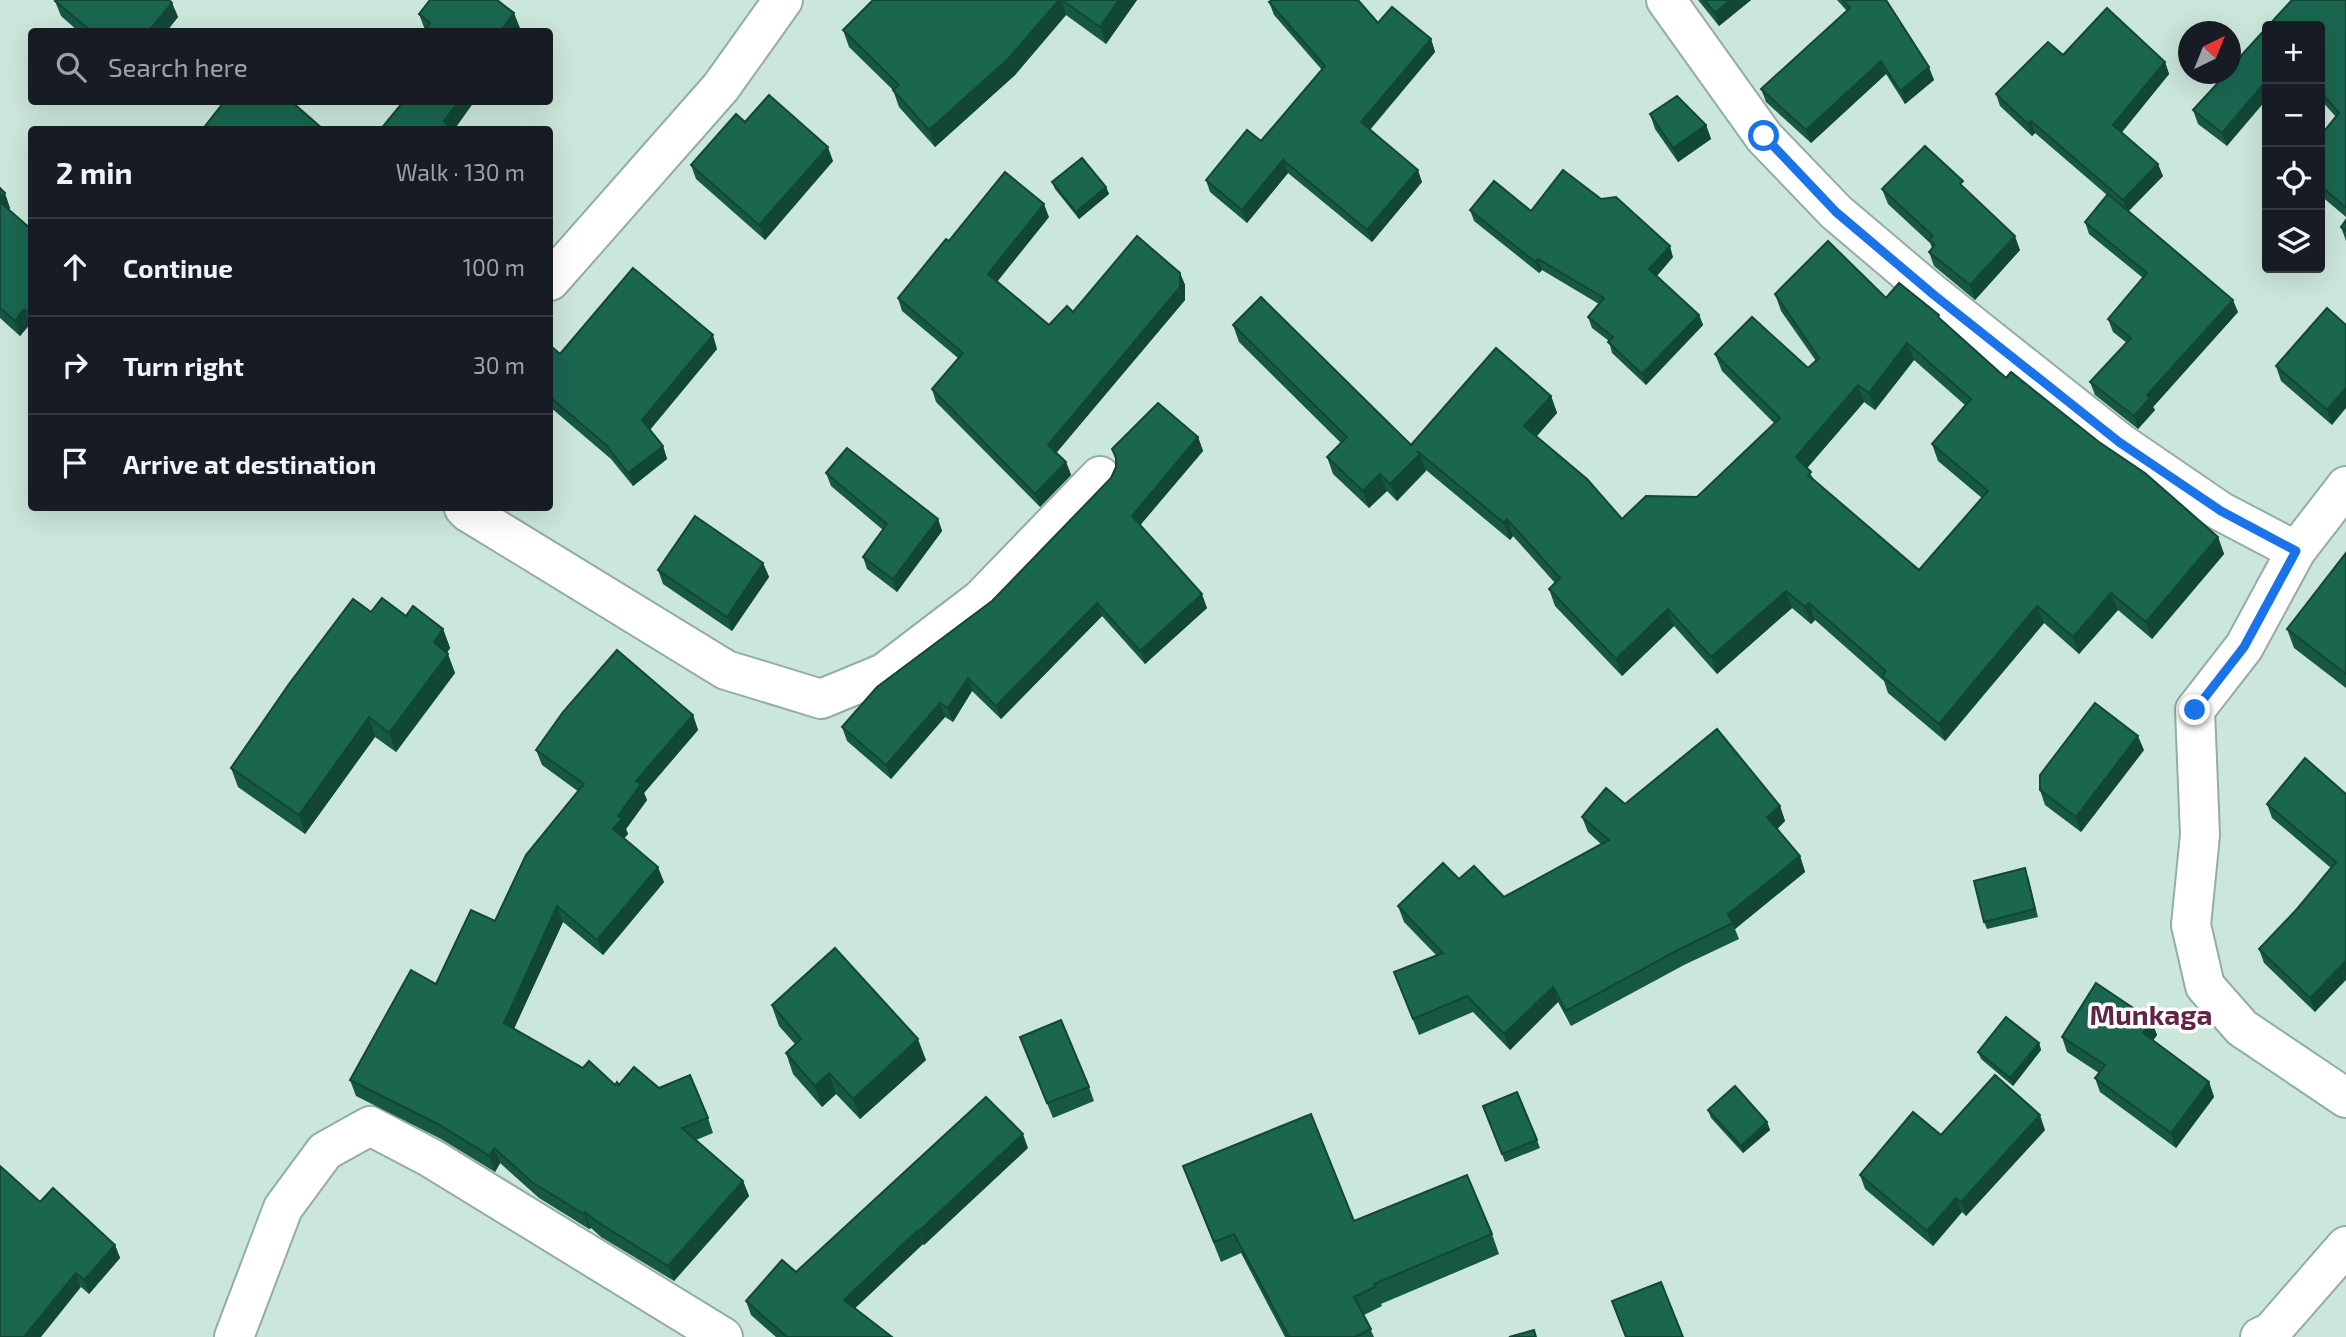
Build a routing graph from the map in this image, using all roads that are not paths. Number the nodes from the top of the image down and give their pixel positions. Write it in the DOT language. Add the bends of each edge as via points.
graph roads {
  1 [pos="783,0"];
  2 [pos="1666,0"];
  3 [pos="553,278"];
  4 [pos="1100,476"];
  5 [pos="2346,486"];
  6 [pos="467,511"];
  7 [pos="2296,551"];
  8 [pos="2346,1098"];
  9 [pos="2346,1246"];
  10 [pos="234,1337"];
  11 [pos="723,1337"];
  12 [pos="2260,1337"];
  1 -- 3 [label="street" via="722,87"];
  2 -- 7 [label="street" via="1764,136 1836,212 2119,442 2221,511"];
  4 -- 6 [label="street" via="981,599 884,673 821,699 726,670"];
  5 -- 7 [label="street"];
  7 -- 8 [label="street" via="2244,647 2195,710 2200,835 2191,925 2205,986 2242,1028"];
  9 -- 12 [label="street" via="2271,1332"];
  10 -- 11 [label="street" via="283,1208 325,1151 370,1126 431,1158"];
}
